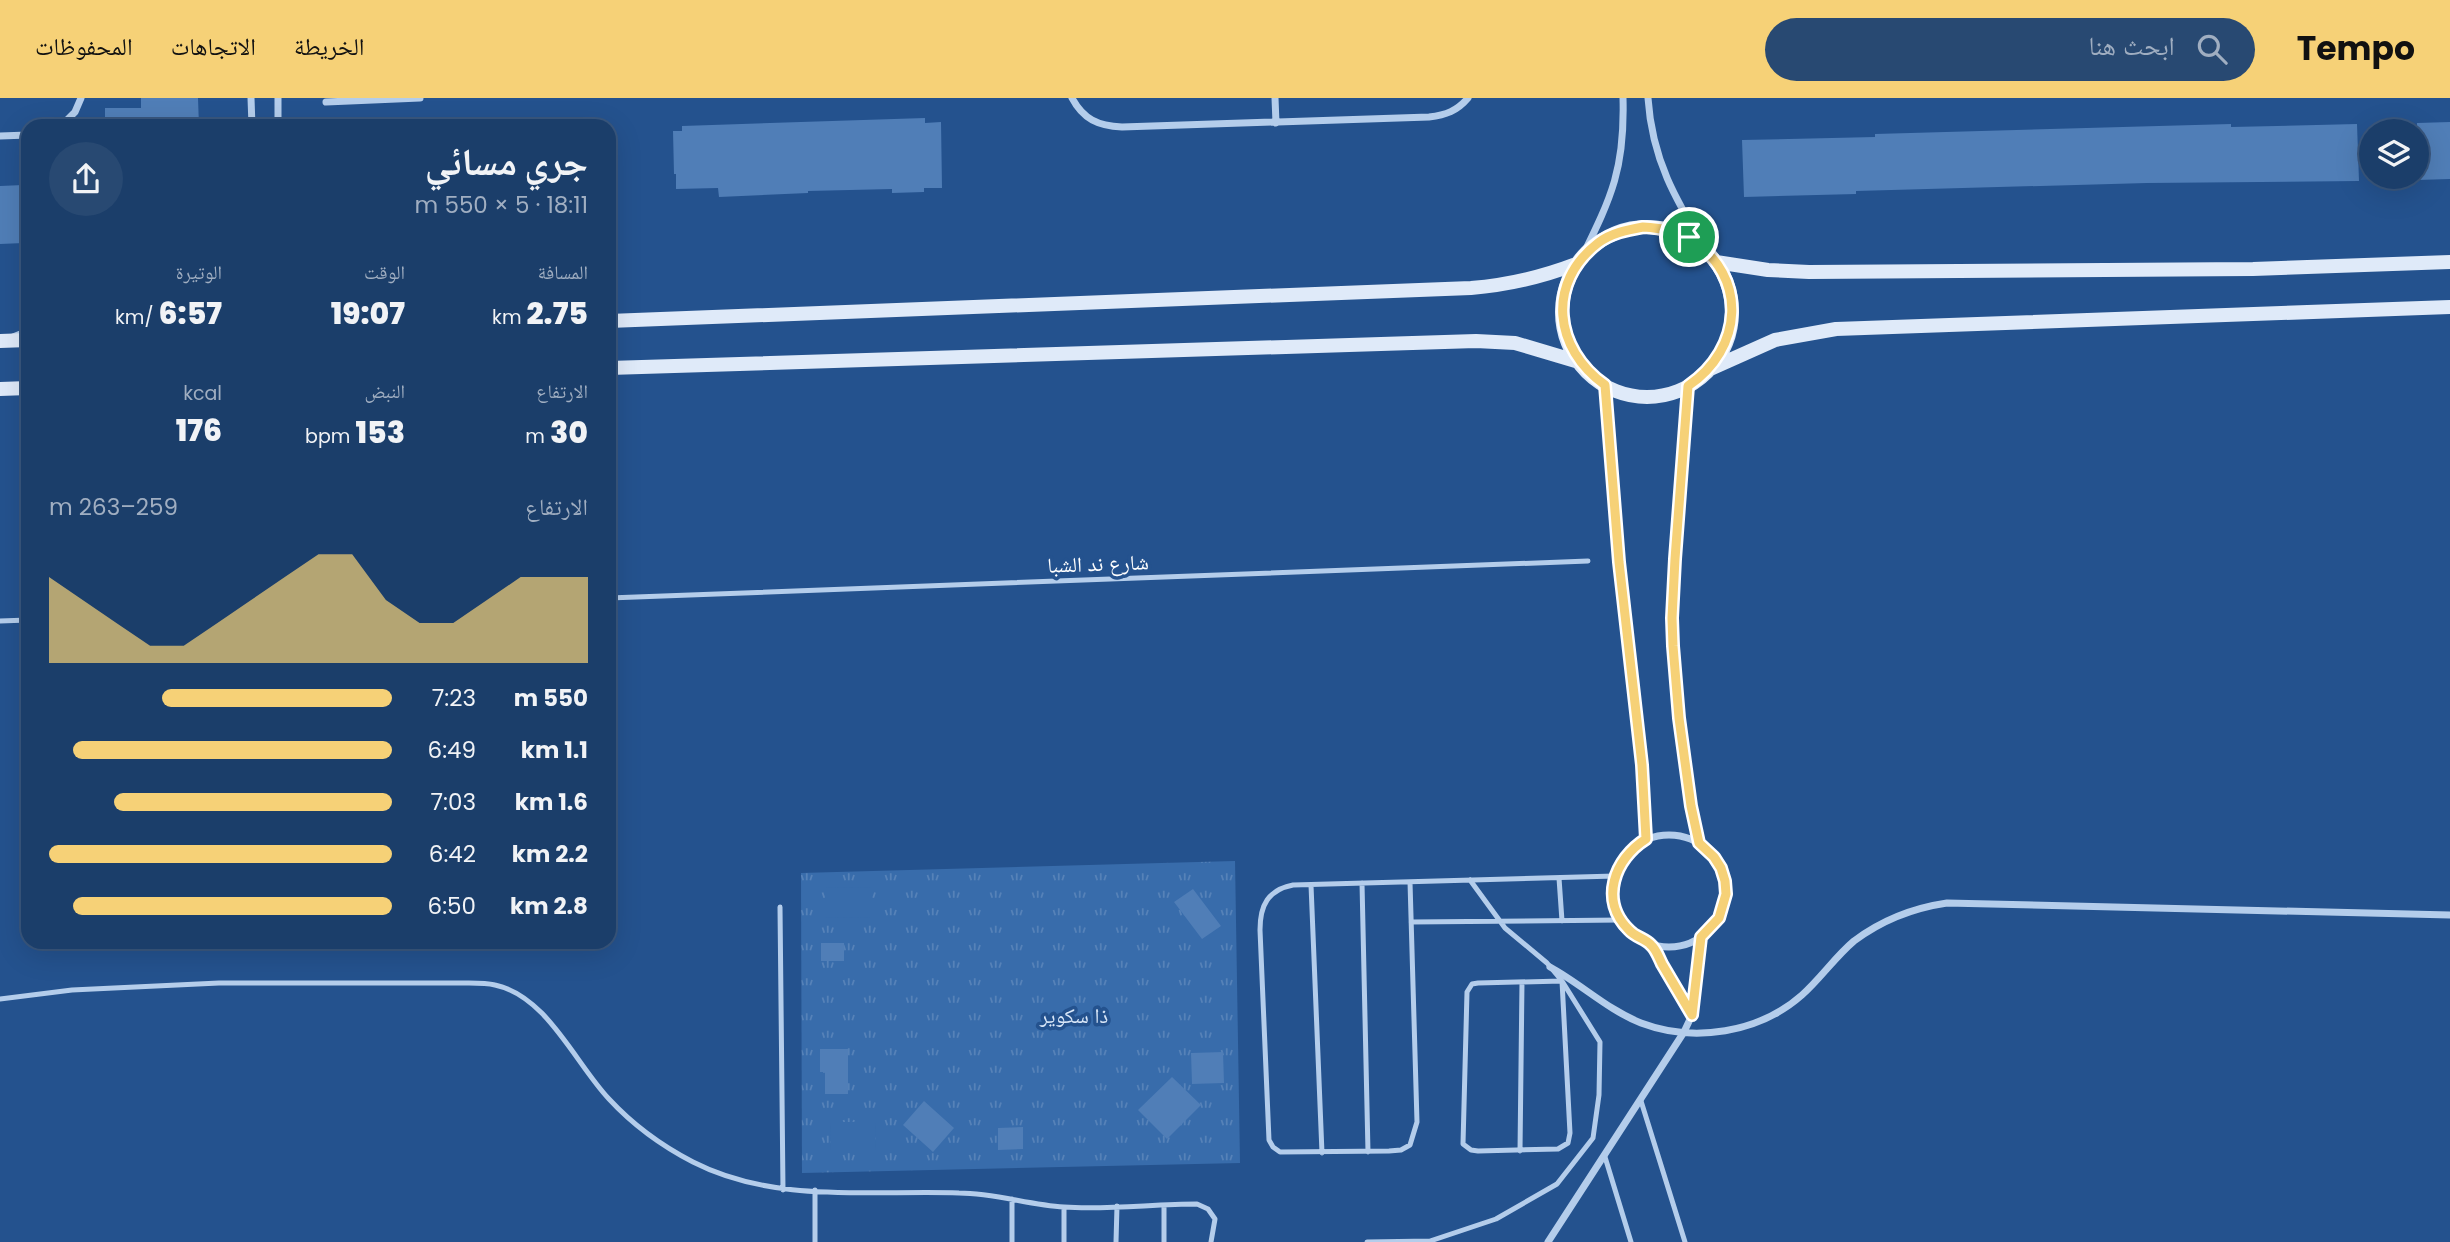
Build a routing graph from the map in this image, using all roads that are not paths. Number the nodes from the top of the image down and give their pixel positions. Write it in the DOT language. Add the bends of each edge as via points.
graph roads {
  1 [pos="81,98"];
  2 [pos="251,98"];
  3 [pos="278,98"];
  4 [pos="420,98"];
  5 [pos="1072,98"];
  6 [pos="1275,98"];
  7 [pos="1468,98"];
  8 [pos="1623,98"];
  9 [pos="1648,98"];
  10 [pos="326,102"];
  11 [pos="68,119"];
  12 [pos="252,119"];
  13 [pos="278,119"];
  14 [pos="1276,123"];
  15 [pos="21,135"];
  16 [pos="0,136"];
  17 [pos="1712,257"];
  18 [pos="1579,261"];
  19 [pos="2450,262"];
  20 [pos="2450,307"];
  21 [pos="616,321"];
  22 [pos="21,334"];
  23 [pos="21,340"];
  24 [pos="2,341"];
  25 [pos="1579,362"];
  26 [pos="616,369"];
  27 [pos="1710,369"];
  28 [pos="1605,385"];
  29 [pos="1688,386"];
  30 [pos="21,388"];
  31 [pos="0,389"];
  32 [pos="1588,561"];
  33 [pos="616,598"];
  34 [pos="21,620"];
  35 [pos="0,621"];
  36 [pos="1646,839"];
  37 [pos="1699,843"];
  38 [pos="1615,876"];
  39 [pos="1559,878"];
  40 [pos="1470,880"];
  41 [pos="1410,882"];
  42 [pos="1362,883"];
  43 [pos="1311,885"];
  44 [pos="780,907"];
  45 [pos="2450,915"];
  46 [pos="1621,920"];
  47 [pos="1562,921"];
  48 [pos="1411,922"];
  49 [pos="1499,922"];
  50 [pos="1701,937"];
  51 [pos="1651,944"];
  52 [pos="1550,967"];
  53 [pos="1562,981"];
  54 [pos="1522,982"];
  55 [pos="0,999"];
  56 [pos="1692,1015"];
  57 [pos="1684,1032"];
  58 [pos="1641,1101"];
  59 [pos="1520,1151"];
  60 [pos="1368,1152"];
  61 [pos="1322,1153"];
  62 [pos="1605,1157"];
  63 [pos="783,1190"];
  64 [pos="815,1190"];
  65 [pos="1012,1199"];
  66 [pos="1164,1205"];
  67 [pos="1117,1206"];
  68 [pos="1064,1207"];
  69 [pos="815,1242"];
  70 [pos="1012,1242"];
  71 [pos="1065,1242"];
  72 [pos="1116,1242"];
  73 [pos="1164,1242"];
  74 [pos="1211,1242"];
  75 [pos="1367,1242"];
  76 [pos="1548,1242"];
  77 [pos="1631,1242"];
  78 [pos="1685,1242"];
  1 -- 11 [label="street"];
  2 -- 12 [label="street"];
  3 -- 13 [label="street"];
  4 -- 10 [label="street"];
  5 -- 14 [label="street" via="1090,120 1105,127"];
  6 -- 14 [label="street"];
  7 -- 14 [label="street" via="1446,115"];
  8 -- 18 [label="street" via="1619,169"];
  9 -- 17 [label="street" via="1651,130 1666,180"];
  15 -- 16 [label="street"];
  17 -- 18 [label="main road" via="1689,237 1643,227 1610,236"];
  17 -- 19 [label="main road" via="1768,270 1809,272"];
  17 -- 27 [label="main road" via="1726,279 1732,317 1729,335"];
  18 -- 21 [label="main road" via="1543,276 1471,288"];
  18 -- 25 [label="main road" via="1562,303 1563,324"];
  20 -- 27 [label="main road" via="1836,329 1775,340"];
  22 -- 24 [label="street"];
  23 -- 24 [label="main road"];
  25 -- 26 [label="main road" via="1516,343 1476,341"];
  25 -- 28 [label="main road"];
  27 -- 29 [label="main road"];
  28 -- 29 [label="main road" via="1646,396"];
  28 -- 36 [label="street"];
  29 -- 37 [label="street" via="1672,618 1682,743"];
  30 -- 31 [label="main road"];
  32 -- 33 [label="lane, شارع ند الشبا"];
  34 -- 35 [label="lane"];
  36 -- 37 [label="street" via="1675,835"];
  36 -- 38 [label="street" via="1626,854"];
  37 -- 50 [label="street" via="1721,868 1726,894 1719,918"];
  38 -- 39 [label="lane"];
  38 -- 46 [label="street" via="1613,899"];
  39 -- 40 [label="lane"];
  39 -- 47 [label="lane"];
  40 -- 41 [label="lane"];
  40 -- 49 [label="lane"];
  41 -- 42 [label="lane"];
  41 -- 48 [label="lane"];
  42 -- 43 [label="lane"];
  42 -- 60 [label="lane"];
  43 -- 61 [label="lane"];
  43 -- 61 [label="lane" via="1281,887 1263,904 1263,996 1269,1140 1280,1152"];
  44 -- 63 [label="lane"];
  45 -- 57 [label="street" via="1947,903 1907,912 1870,930 1799,998 1766,1018 1730,1030"];
  46 -- 47 [label="lane"];
  46 -- 51 [label="street"];
  47 -- 49 [label="lane"];
  48 -- 49 [label="lane"];
  48 -- 60 [label="lane" via="1415,1135 1401,1150"];
  49 -- 52 [label="lane"];
  50 -- 51 [label="street" via="1677,947"];
  50 -- 56 [label="street"];
  51 -- 56 [label="street"];
  52 -- 53 [label="lane"];
  52 -- 57 [label="street" via="1630,1018"];
  53 -- 54 [label="lane"];
  53 -- 59 [label="lane" via="1569,1139 1558,1149"];
  53 -- 75 [label="lane" via="1600,1042 1593,1138 1557,1184 1496,1219 1430,1241"];
  54 -- 59 [label="lane"];
  54 -- 59 [label="lane" via="1478,983 1468,988 1462,1137 1471,1150"];
  55 -- 63 [label="lane" via="72,990 219,983 495,985 534,1004 608,1099 656,1140 717,1173"];
  56 -- 57 [label="street"];
  57 -- 58 [label="street"];
  58 -- 62 [label="street"];
  58 -- 78 [label="lane"];
  60 -- 61 [label="lane"];
  62 -- 76 [label="street"];
  62 -- 77 [label="lane"];
  63 -- 64 [label="lane"];
  64 -- 65 [label="lane" via="963,1193"];
  64 -- 69 [label="lane"];
  65 -- 68 [label="lane"];
  65 -- 70 [label="lane"];
  66 -- 67 [label="lane"];
  66 -- 73 [label="lane"];
  66 -- 74 [label="lane" via="1197,1204 1208,1209 1215,1225"];
  67 -- 68 [label="lane"];
  67 -- 72 [label="lane"];
  68 -- 71 [label="lane"];
}
